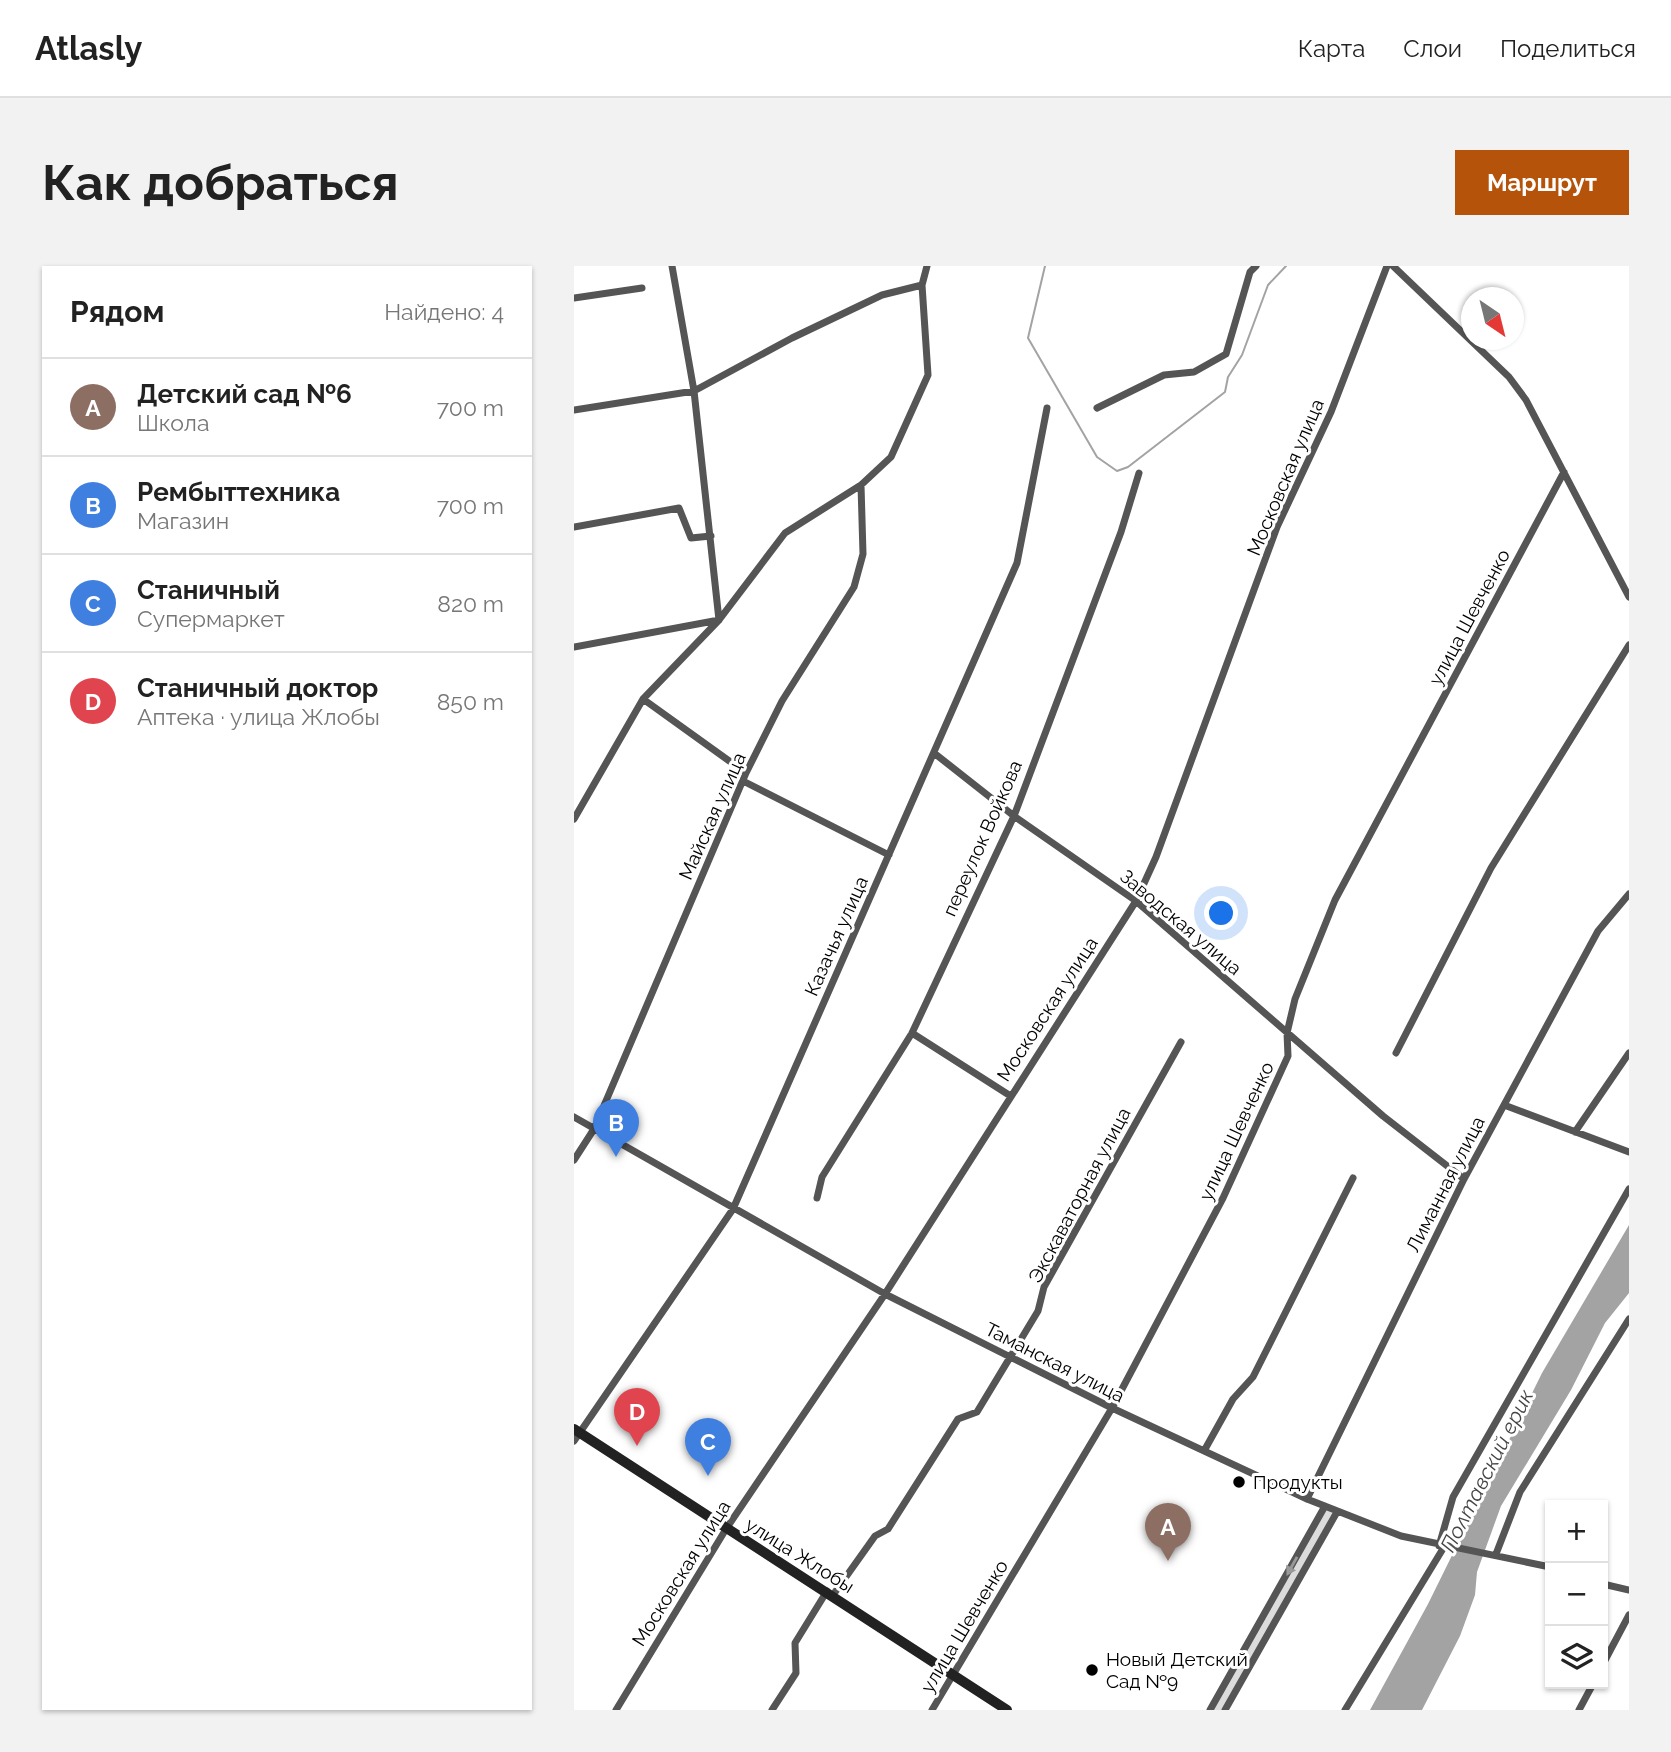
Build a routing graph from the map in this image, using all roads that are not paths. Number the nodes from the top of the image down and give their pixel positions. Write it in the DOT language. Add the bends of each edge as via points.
graph roads {
  1 [pos="672,266"];
  2 [pos="927,266"];
  3 [pos="1256,266"];
  4 [pos="1387,266"];
  5 [pos="1393,266"];
  6 [pos="922,285"];
  7 [pos="642,288"];
  8 [pos="574,298"];
  9 [pos="694,391"];
  10 [pos="1047,408"];
  11 [pos="1097,408"];
  12 [pos="574,410"];
  13 [pos="1564,472"];
  14 [pos="1139,473"];
  15 [pos="861,485"];
  16 [pos="574,527"];
  17 [pos="712,536"];
  18 [pos="1629,597"];
  19 [pos="719,620"];
  20 [pos="1629,645"];
  21 [pos="574,647"];
  22 [pos="643,699"];
  23 [pos="934,753"];
  24 [pos="745,777"];
  25 [pos="1014,816"];
  26 [pos="574,819"];
  27 [pos="889,855"];
  28 [pos="1629,894"];
  29 [pos="1136,901"];
  30 [pos="912,1033"];
  31 [pos="1287,1033"];
  32 [pos="1181,1042"];
  33 [pos="1396,1053"];
  34 [pos="1629,1054"];
  35 [pos="1009,1095"];
  36 [pos="1504,1105"];
  37 [pos="574,1117"];
  38 [pos="594,1129"];
  39 [pos="1575,1132"];
  40 [pos="1629,1152"];
  41 [pos="574,1160"];
  42 [pos="1353,1178"];
  43 [pos="1464,1179"];
  44 [pos="1629,1189"];
  45 [pos="817,1198"];
  46 [pos="733,1209"];
  47 [pos="885,1294"];
  48 [pos="1629,1318"];
  49 [pos="1010,1357"];
  50 [pos="1112,1409"];
  51 [pos="576,1434"];
  52 [pos="1204,1451"];
  53 [pos="1307,1499"];
  54 [pos="1325,1506"];
  55 [pos="1336,1511"];
  56 [pos="726,1529"];
  57 [pos="1441,1546"];
  58 [pos="1496,1554"];
  59 [pos="1545,1566"];
  60 [pos="1608,1585"];
  61 [pos="1629,1590"];
  62 [pos="830,1593"];
  63 [pos="1629,1615"];
  64 [pos="1608,1655"];
  65 [pos="952,1676"];
  66 [pos="1590,1689"];
  67 [pos="616,1710"];
  68 [pos="772,1710"];
  69 [pos="932,1710"];
  70 [pos="1007,1710"];
  71 [pos="1210,1710"];
  72 [pos="1225,1710"];
  73 [pos="1345,1710"];
  74 [pos="1579,1710"];
  1 -- 9 [label="street"];
  2 -- 6 [label="street"];
  3 -- 11 [label="street" via="1250,272 1226,354 1194,372 1164,375"];
  4 -- 29 [label="street, Московская улица" via="1331,412 1277,527"];
  5 -- 13 [label="street" via="1509,377"];
  6 -- 9 [label="street" via="882,295"];
  6 -- 15 [label="street" via="928,375 891,457"];
  7 -- 8 [label="street"];
  9 -- 12 [label="street"];
  9 -- 17 [label="street"];
  10 -- 23 [label="street, Казачья улица" via="1017,563"];
  13 -- 18 [label="street"];
  13 -- 31 [label="street, улица Шевченко" via="1335,900 1295,999"];
  14 -- 25 [label="street, переулок Войкова"];
  15 -- 19 [label="street" via="785,533"];
  15 -- 24 [label="street, Майская улица" via="863,554 854,587 782,701"];
  16 -- 17 [label="street" via="679,508 691,538"];
  17 -- 19 [label="street"];
  19 -- 21 [label="street"];
  19 -- 22 [label="street"];
  20 -- 33 [label="street" via="1491,868"];
  22 -- 24 [label="street"];
  22 -- 26 [label="street"];
  23 -- 25 [label="street, Заводская улица"];
  23 -- 27 [label="street, Казачья улица"];
  24 -- 27 [label="street"];
  24 -- 38 [label="street, Майская улица"];
  25 -- 29 [label="street, Заводская улица"];
  25 -- 30 [label="street, переулок Войкова"];
  27 -- 46 [label="street, Казачья улица"];
  28 -- 36 [label="street, Лиманная улица" via="1598,930"];
  29 -- 31 [label="street, Заводская улица"];
  29 -- 35 [label="street, Московская улица"];
  30 -- 35 [label="street"];
  30 -- 45 [label="street, переулок Войкова" via="821,1177"];
  31 -- 43 [label="street, Заводская улица"];
  31 -- 50 [label="street, улица Шевченко" via="1288,1056 1223,1198"];
  32 -- 49 [label="street, Экскаваторная улица" via="1044,1287 1038,1311"];
  34 -- 39 [label="street"];
  35 -- 47 [label="street, Московская улица"];
  36 -- 39 [label="street"];
  36 -- 43 [label="street, Лиманная улица"];
  37 -- 38 [label="street, Таманская улица"];
  38 -- 41 [label="street, Майская улица"];
  38 -- 46 [label="street, Таманская улица"];
  39 -- 40 [label="street"];
  42 -- 52 [label="street" via="1253,1377 1234,1399"];
  43 -- 53 [label="street, Лиманная улица"];
  44 -- 57 [label="street" via="1453,1497"];
  46 -- 47 [label="street, Таманская улица"];
  46 -- 51 [label="street, Казачья улица"];
  47 -- 49 [label="street, Таманская улица"];
  47 -- 56 [label="street, Московская улица"];
  48 -- 58 [label="street" via="1520,1492"];
  49 -- 50 [label="street, Таманская улица"];
  49 -- 62 [label="street, Экскаваторная улица" via="977,1412 958,1419 888,1530 875,1536"];
  50 -- 52 [label="street, Таманская улица"];
  50 -- 65 [label="street, улица Шевченко"];
  51 -- 56 [label="street, улица Жлобы"];
  52 -- 53 [label="street, Таманская улица"];
  53 -- 54 [label="street, Таманская улица"];
  54 -- 55 [label="street, Таманская улица"];
  54 -- 71 [label="street, one-way"];
  55 -- 57 [label="street, Таманская улица"];
  55 -- 72 [label="street"];
  56 -- 62 [label="street, улица Жлобы"];
  56 -- 67 [label="street, Московская улица"];
  57 -- 58 [label="street, Таманская улица"];
  57 -- 73 [label="street"];
  58 -- 59 [label="street, Таманская улица"];
  60 -- 61 [label="street"];
  62 -- 65 [label="street, улица Жлобы"];
  62 -- 68 [label="street, Экскаваторная улица" via="795,1643 796,1673"];
  63 -- 64 [label="street"];
  65 -- 69 [label="street, улица Шевченко"];
  65 -- 70 [label="street, улица Жлобы"];
  66 -- 74 [label="street"];
}
